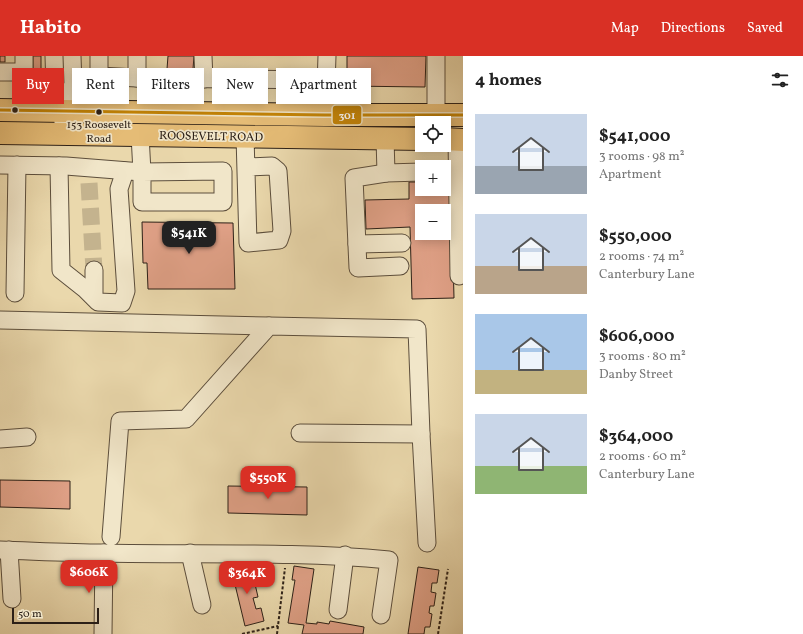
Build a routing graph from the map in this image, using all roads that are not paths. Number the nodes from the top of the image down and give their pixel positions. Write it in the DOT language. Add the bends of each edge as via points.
graph roads {
  1 [pos="24,56"];
  2 [pos="54,56"];
  3 [pos="72,56"];
  4 [pos="99,56"];
  5 [pos="137,56"];
  6 [pos="203,56"];
  7 [pos="328,56"];
  8 [pos="436,56"];
  9 [pos="137,68"];
  10 [pos="204,68"];
  11 [pos="328,68"];
  12 [pos="0,72"];
  13 [pos="137,78"];
  14 [pos="204,79"];
  15 [pos="276,80"];
  16 [pos="326,104"];
  17 [pos="0,110"];
  18 [pos="63,111"];
  19 [pos="325,115"];
  20 [pos="436,115"];
  21 [pos="463,115"];
  22 [pos="0,133"];
  23 [pos="63,134"];
  24 [pos="140,135"];
  25 [pos="245,136"];
  26 [pos="385,138"];
  27 [pos="415,139"];
  28 [pos="455,139"];
  29 [pos="0,165"];
  30 [pos="17,165"];
  31 [pos="59,166"];
  32 [pos="246,167"];
  33 [pos="133,172"];
  34 [pos="415,172"];
  35 [pos="386,173"];
  36 [pos="357,244"];
  37 [pos="402,244"];
  38 [pos="400,266"];
  39 [pos="94,270"];
  40 [pos="460,276"];
  41 [pos="15,293"];
  42 [pos="94,296"];
  43 [pos="0,320"];
  44 [pos="269,326"];
  45 [pos="300,433"];
  46 [pos="421,434"];
  47 [pos="27,436"];
  48 [pos="0,438"];
  49 [pos="111,536"];
  50 [pos="427,543"];
  51 [pos="5,550"];
  52 [pos="104,553"];
  53 [pos="190,553"];
  54 [pos="346,556"];
  55 [pos="12,599"];
  56 [pos="202,605"];
  57 [pos="338,610"];
  58 [pos="381,615"];
  59 [pos="103,634"];
  1 -- 12 [label="street" via="24,72"];
  2 -- 18 [label="street" via="55,88"];
  3 -- 18 [label="street" via="73,84"];
  4 -- 13 [label="street" via="99,76"];
  5 -- 9 [label="street"];
  6 -- 10 [label="street"];
  7 -- 11 [label="street"];
  8 -- 20 [label="street"];
  14 -- 15 [label="street"];
  16 -- 19 [label="street"];
  17 -- 18 [label="main road, ROOSEVELT ROAD"];
  18 -- 19 [label="main road, ROOSEVELT ROAD"];
  18 -- 23 [label="street"];
  19 -- 20 [label="main road, ROOSEVELT ROAD"];
  20 -- 21 [label="main road, ROOSEVELT ROAD"];
  22 -- 23 [label="main road, ROOSEVELT ROAD"];
  23 -- 24 [label="main road, ROOSEVELT ROAD"];
  24 -- 25 [label="main road, ROOSEVELT ROAD"];
  24 -- 33 [label="street"];
  25 -- 26 [label="main road, ROOSEVELT ROAD"];
  25 -- 32 [label="street"];
  26 -- 27 [label="main road, ROOSEVELT ROAD"];
  26 -- 35 [label="street"];
  28 -- 40 [label="street"];
  29 -- 30 [label="street"];
  30 -- 31 [label="street"];
  30 -- 41 [label="street"];
  31 -- 33 [label="street" via="89,175"];
  31 -- 42 [label="street" via="61,270"];
  32 -- 32 [label="street" via="272,166 278,171 282,231 279,240 248,242"];
  33 -- 33 [label="street" via="223,171 223,202 142,202"];
  33 -- 42 [label="street" via="119,189 126,291 122,303 98,302"];
  34 -- 35 [label="street"];
  35 -- 36 [label="street" via="354,178"];
  36 -- 37 [label="street"];
  36 -- 38 [label="street" via="358,268"];
  39 -- 42 [label="street"];
  43 -- 44 [label="street"];
  44 -- 46 [label="street" via="417,329"];
  44 -- 49 [label="street" via="186,419 120,421"];
  45 -- 46 [label="street"];
  46 -- 50 [label="street"];
  47 -- 48 [label="street"];
  51 -- 52 [label="street"];
  51 -- 55 [label="street"];
  52 -- 53 [label="street"];
  52 -- 59 [label="street"];
  53 -- 54 [label="street"];
  53 -- 56 [label="street"];
  54 -- 57 [label="street"];
  54 -- 58 [label="street" via="389,560"];
}
